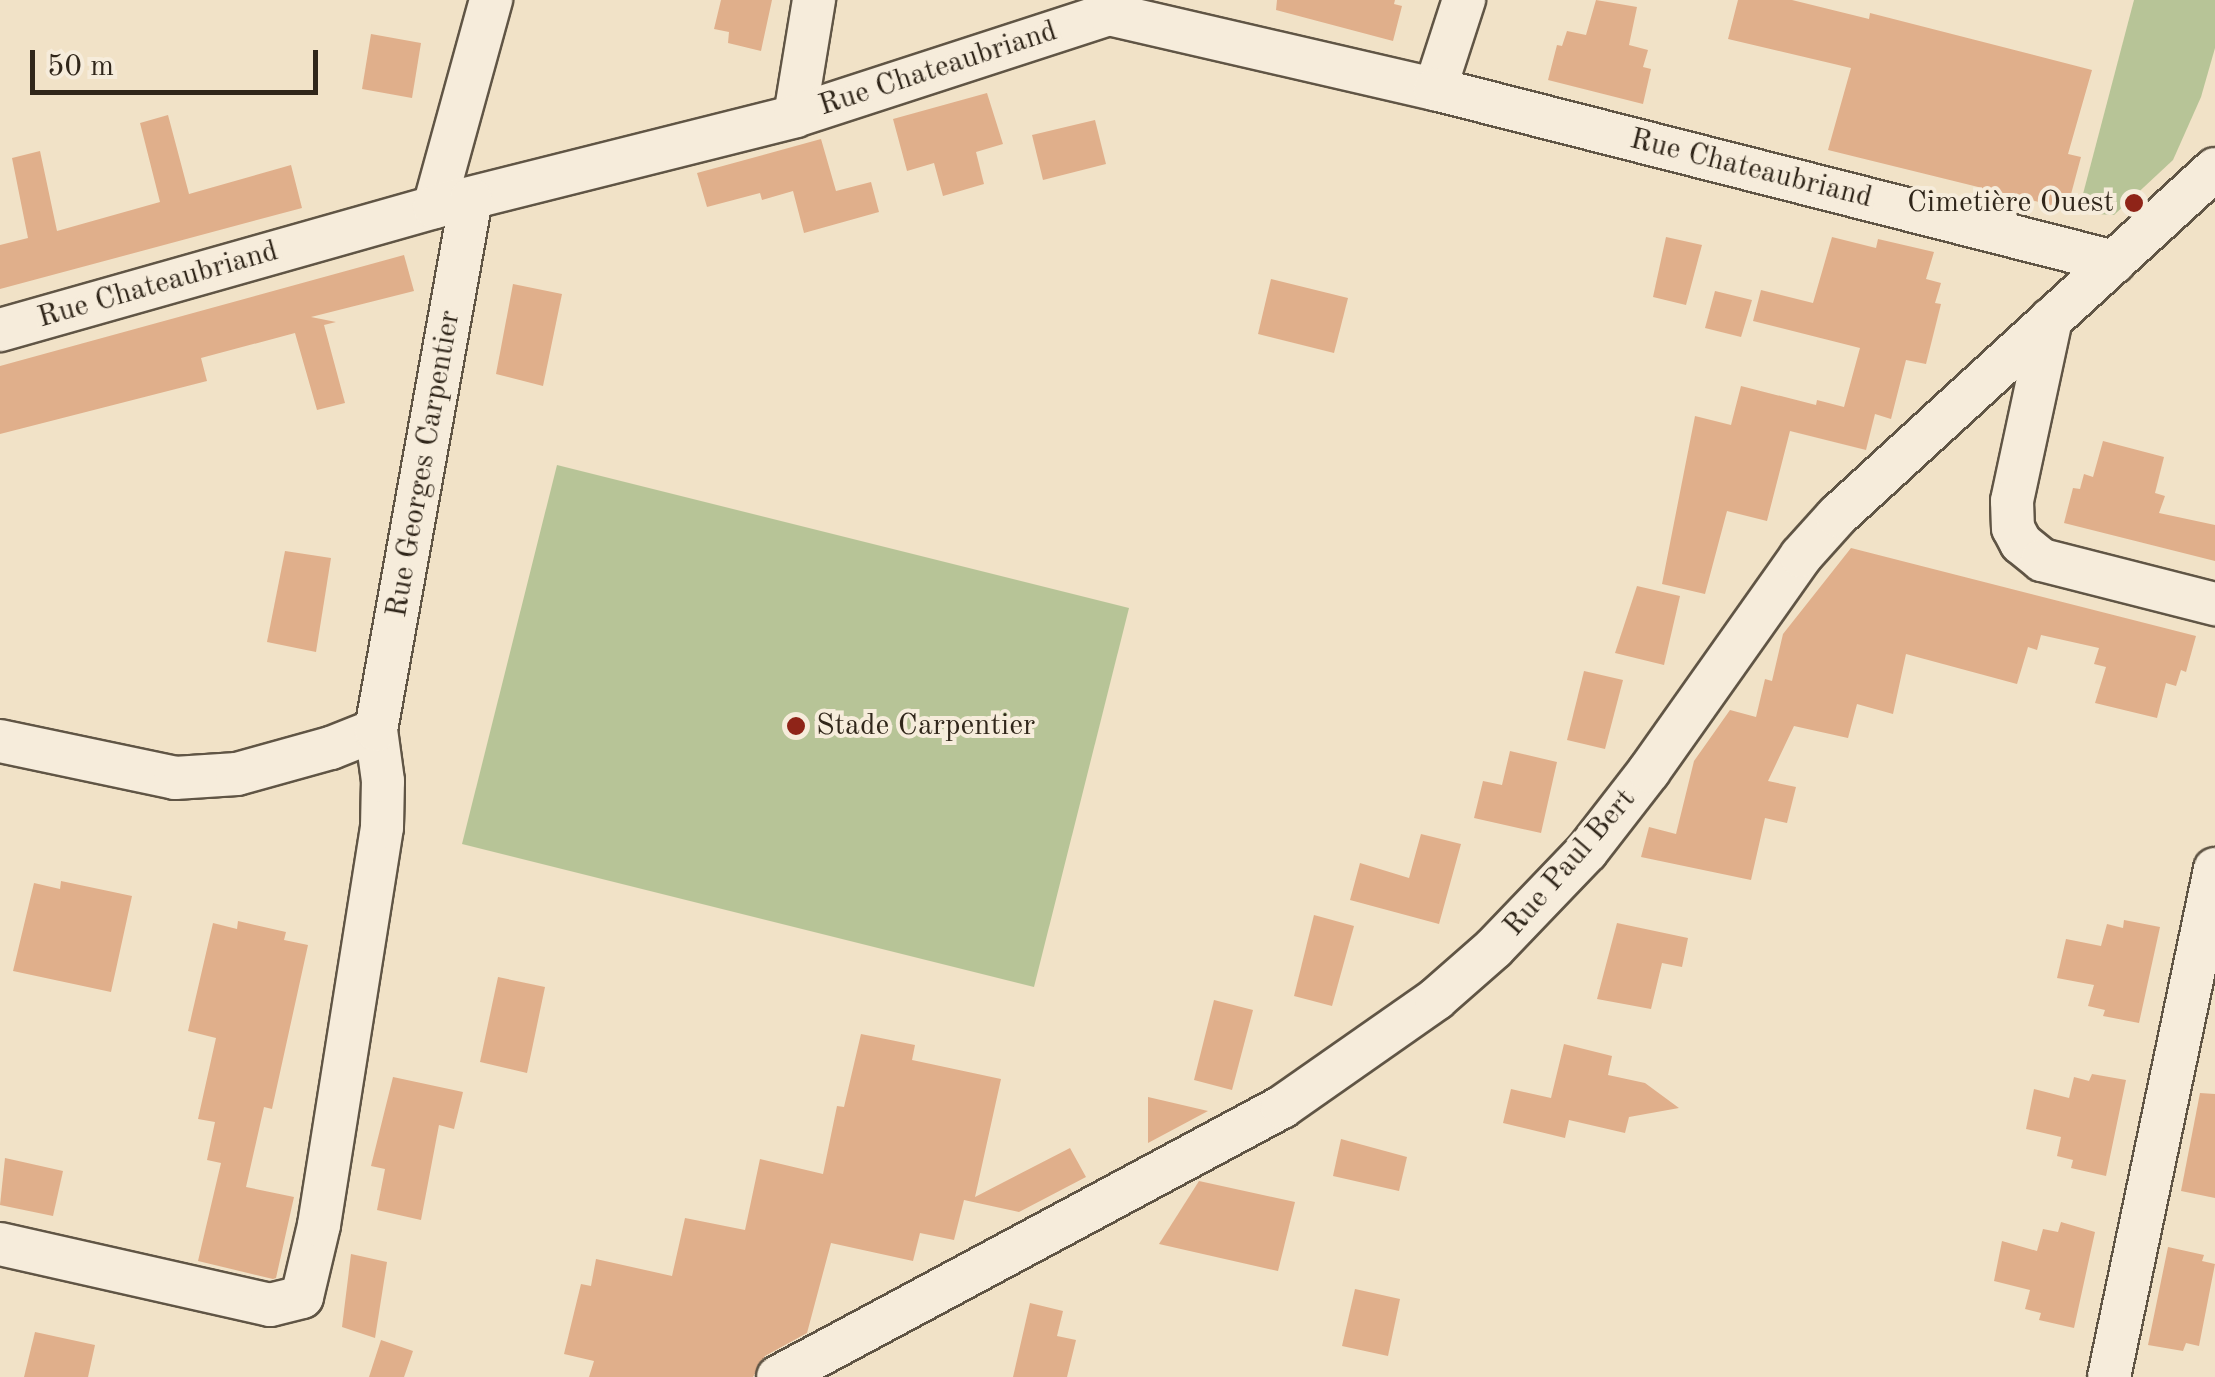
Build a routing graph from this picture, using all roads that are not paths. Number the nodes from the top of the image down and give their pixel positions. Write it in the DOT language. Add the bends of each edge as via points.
graph roads {
  1 [pos="491,0"];
  2 [pos="814,0"];
  3 [pos="1464,0"];
  4 [pos="1107,7"];
  5 [pos="1435,89"];
  6 [pos="795,116"];
  7 [pos="2215,169"];
  8 [pos="453,203"];
  9 [pos="2114,262"];
  10 [pos="2051,320"];
  11 [pos="0,330"];
  12 [pos="2215,604"];
  13 [pos="376,730"];
  14 [pos="0,741"];
  15 [pos="2213,888"];
  16 [pos="0,1244"];
  17 [pos="778,1377"];
  18 [pos="2109,1377"];
  1 -- 8 [label="street, Rue Georges Carpentier"];
  2 -- 6 [label="street"];
  3 -- 5 [label="street"];
  4 -- 5 [label="street, Rue Chateaubriand"];
  4 -- 6 [label="street, Rue Chateaubriand"];
  5 -- 9 [label="street, Rue Chateaubriand"];
  6 -- 8 [label="street, Rue Chateaubriand"];
  7 -- 9 [label="street, Rue Paul Bert"];
  8 -- 11 [label="street, Rue Chateaubriand"];
  8 -- 13 [label="street, Rue Georges Carpentier"];
  9 -- 10 [label="street, Rue Paul Bert"];
  10 -- 12 [label="street" via="2012,528 2042,560"];
  10 -- 17 [label="street, Rue Paul Bert" via="1836,516 1587,851 1436,999 1282,1106"];
  13 -- 14 [label="street" via="237,774 175,778"];
  13 -- 16 [label="street, Rue Georges Carpentier" via="382,828 302,1297 270,1305"];
  15 -- 18 [label="street"];
}
